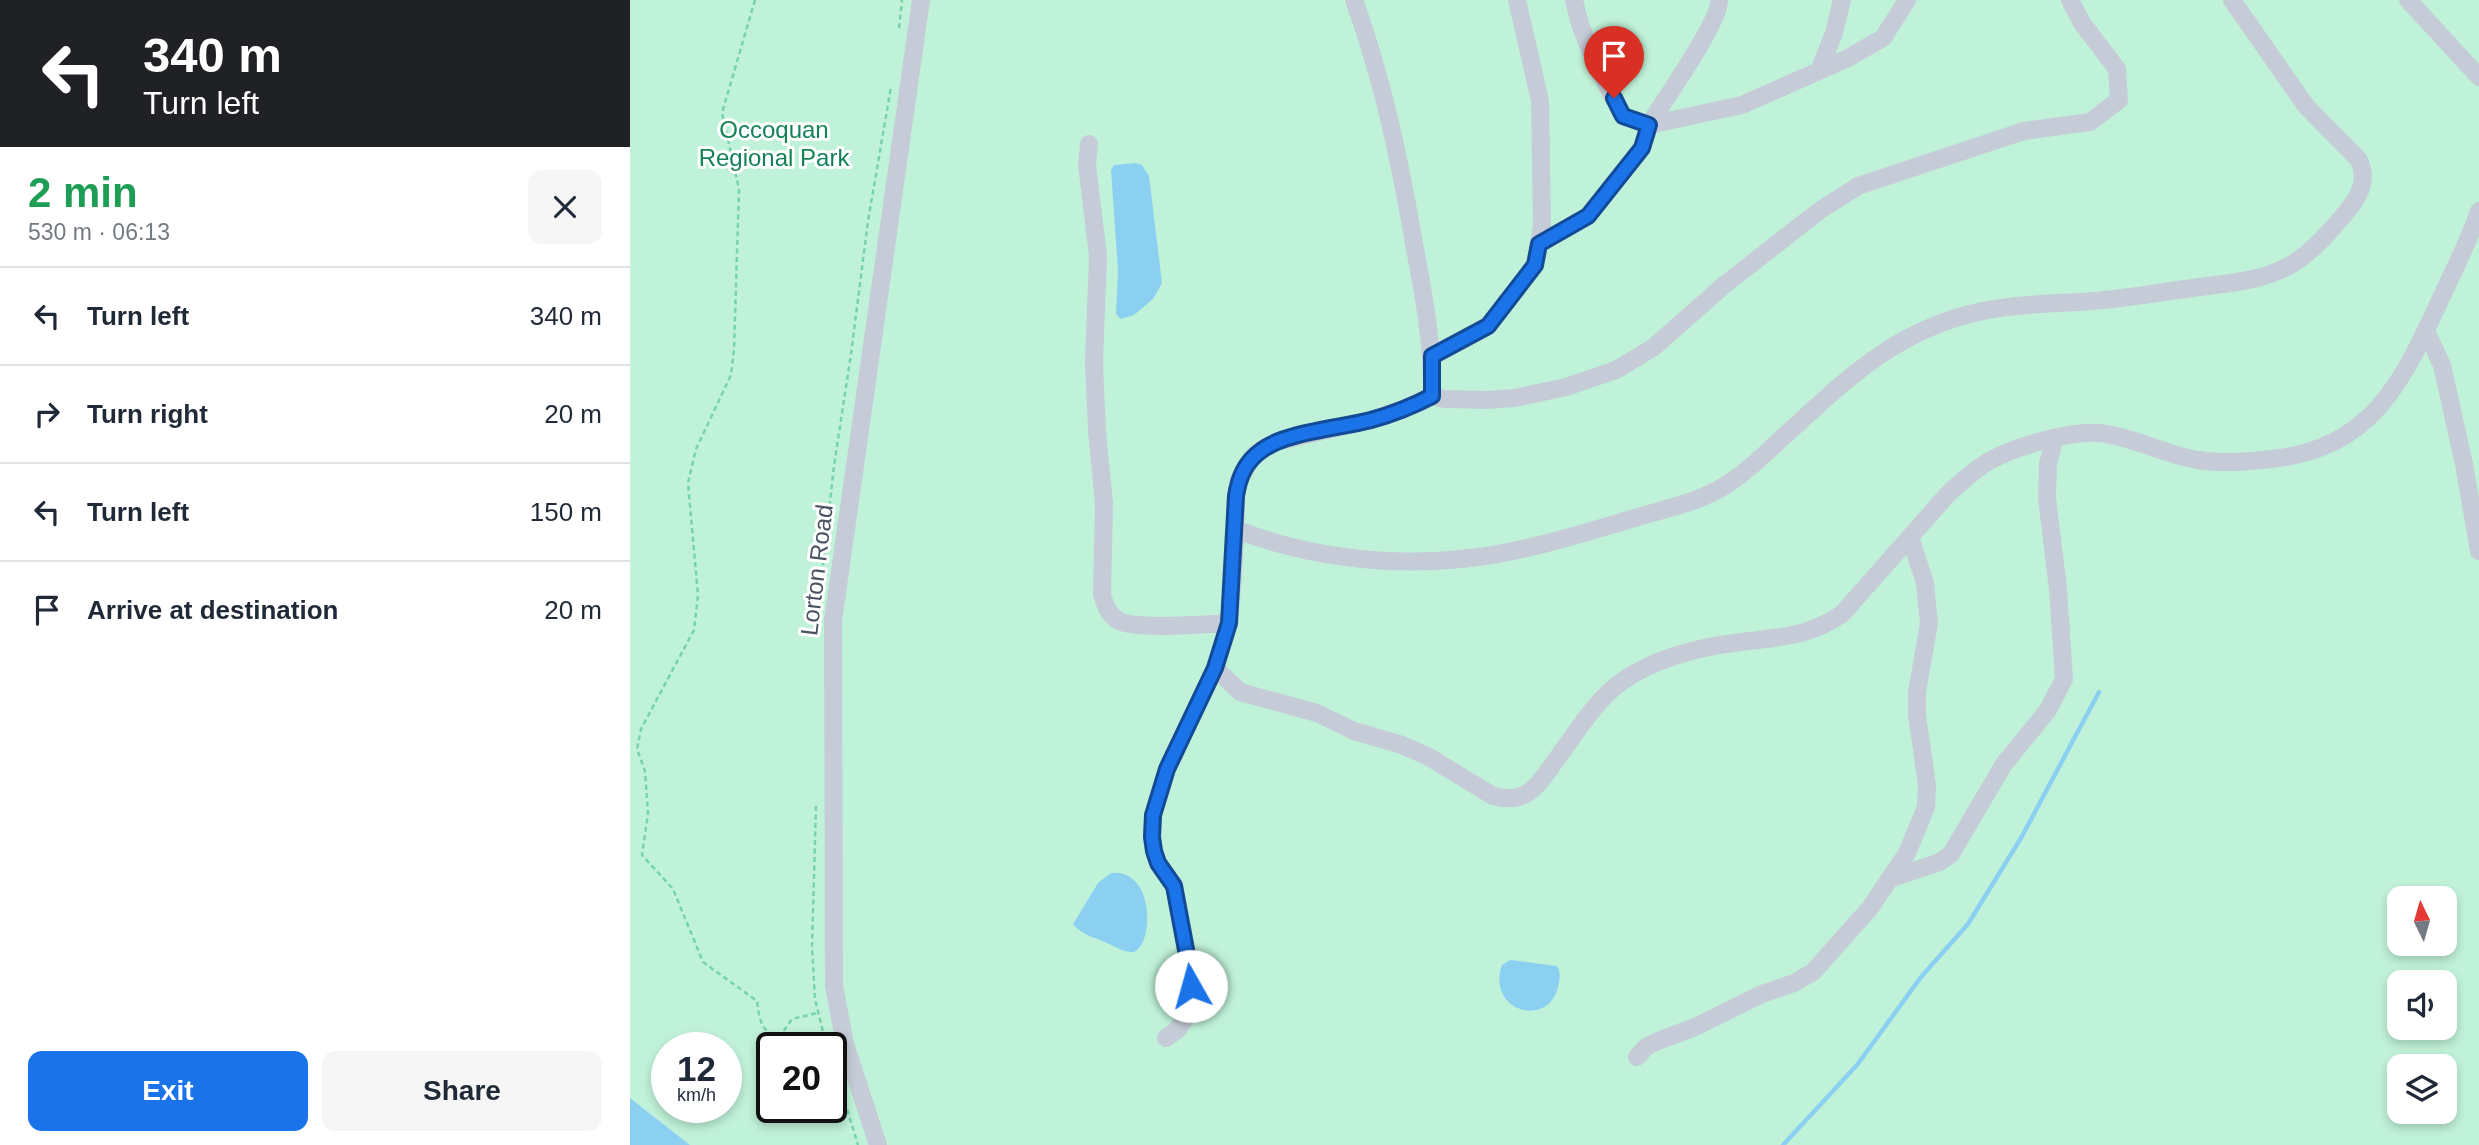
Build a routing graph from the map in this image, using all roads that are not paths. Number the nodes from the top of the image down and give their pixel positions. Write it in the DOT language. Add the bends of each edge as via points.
graph roads {
  1 [pos="921,0"];
  2 [pos="1354,0"];
  3 [pos="1517,0"];
  4 [pos="1574,0"];
  5 [pos="1719,0"];
  6 [pos="1842,0"];
  7 [pos="1907,0"];
  8 [pos="2070,0"];
  9 [pos="2232,0"];
  10 [pos="2408,0"];
  11 [pos="1819,71"];
  12 [pos="2479,77"];
  13 [pos="1649,125"];
  14 [pos="1089,144"];
  15 [pos="2479,211"];
  16 [pos="1539,244"];
  17 [pos="2426,331"];
  18 [pos="1432,356"];
  19 [pos="1432,396"];
  20 [pos="2055,438"];
  21 [pos="1235,529"];
  22 [pos="1910,537"];
  23 [pos="2479,551"];
  24 [pos="1229,623"];
  25 [pos="1215,668"];
  26 [pos="1892,878"];
  27 [pos="1166,1038"];
  28 [pos="1637,1057"];
  29 [pos="878,1145"];
  1 -- 29 [label="street, Lorton Road" via="833,621 834,986 845,1044"];
  2 -- 18 [label="street" via="1390,122"];
  3 -- 16 [label="street" via="1539,101"];
  4 -- 13 [label="street" via="1596,63 1623,116"];
  5 -- 13 [label="street" via="1709,29"];
  6 -- 11 [label="street"];
  7 -- 11 [label="street" via="1884,38"];
  8 -- 19 [label="street" via="2117,69 2119,100 2091,122 2024,131 1858,186 1723,286 1654,347 1616,369 1566,387 1514,398"];
  9 -- 21 [label="street" via="2306,106 2363,169 2360,194 2345,214 2308,253 2283,269 2235,282 2006,307 1934,324 1883,352 1748,469 1713,493 1534,545 1460,559 1374,559 1282,545"];
  10 -- 12 [label="street"];
  11 -- 13 [label="street" via="1742,105"];
  13 -- 16 [label="street" via="1642,148 1588,216"];
  14 -- 24 [label="street" via="1087,165 1098,256 1094,362 1104,504 1104,605 1125,623"];
  15 -- 17 [label="street"];
  16 -- 18 [label="street" via="1535,265 1488,326"];
  17 -- 20 [label="street" via="2375,413 2343,438 2307,453 2217,462 2175,455 2105,433"];
  17 -- 23 [label="street" via="2442,365"];
  18 -- 19 [label="street"];
  19 -- 21 [label="street" via="1371,420 1264,448 1238,480"];
  20 -- 22 [label="street" via="2009,452 1977,469"];
  20 -- 26 [label="street" via="2048,464 2048,498 2064,679 2048,710 2004,764 1951,854"];
  21 -- 24 [label="street"];
  22 -- 25 [label="street" via="1853,604 1827,625 1797,636 1683,653 1619,684 1588,716 1540,782 1513,798 1493,796 1402,744 1354,731 1317,713 1240,692"];
  22 -- 26 [label="street" via="1929,613 1917,692 1926,807"];
  24 -- 25 [label="street"];
  25 -- 27 [label="street" via="1167,769 1153,815 1154,851 1174,886 1190,971 1184,1020"];
  26 -- 28 [label="street" via="1813,972 1658,1041"];
}
